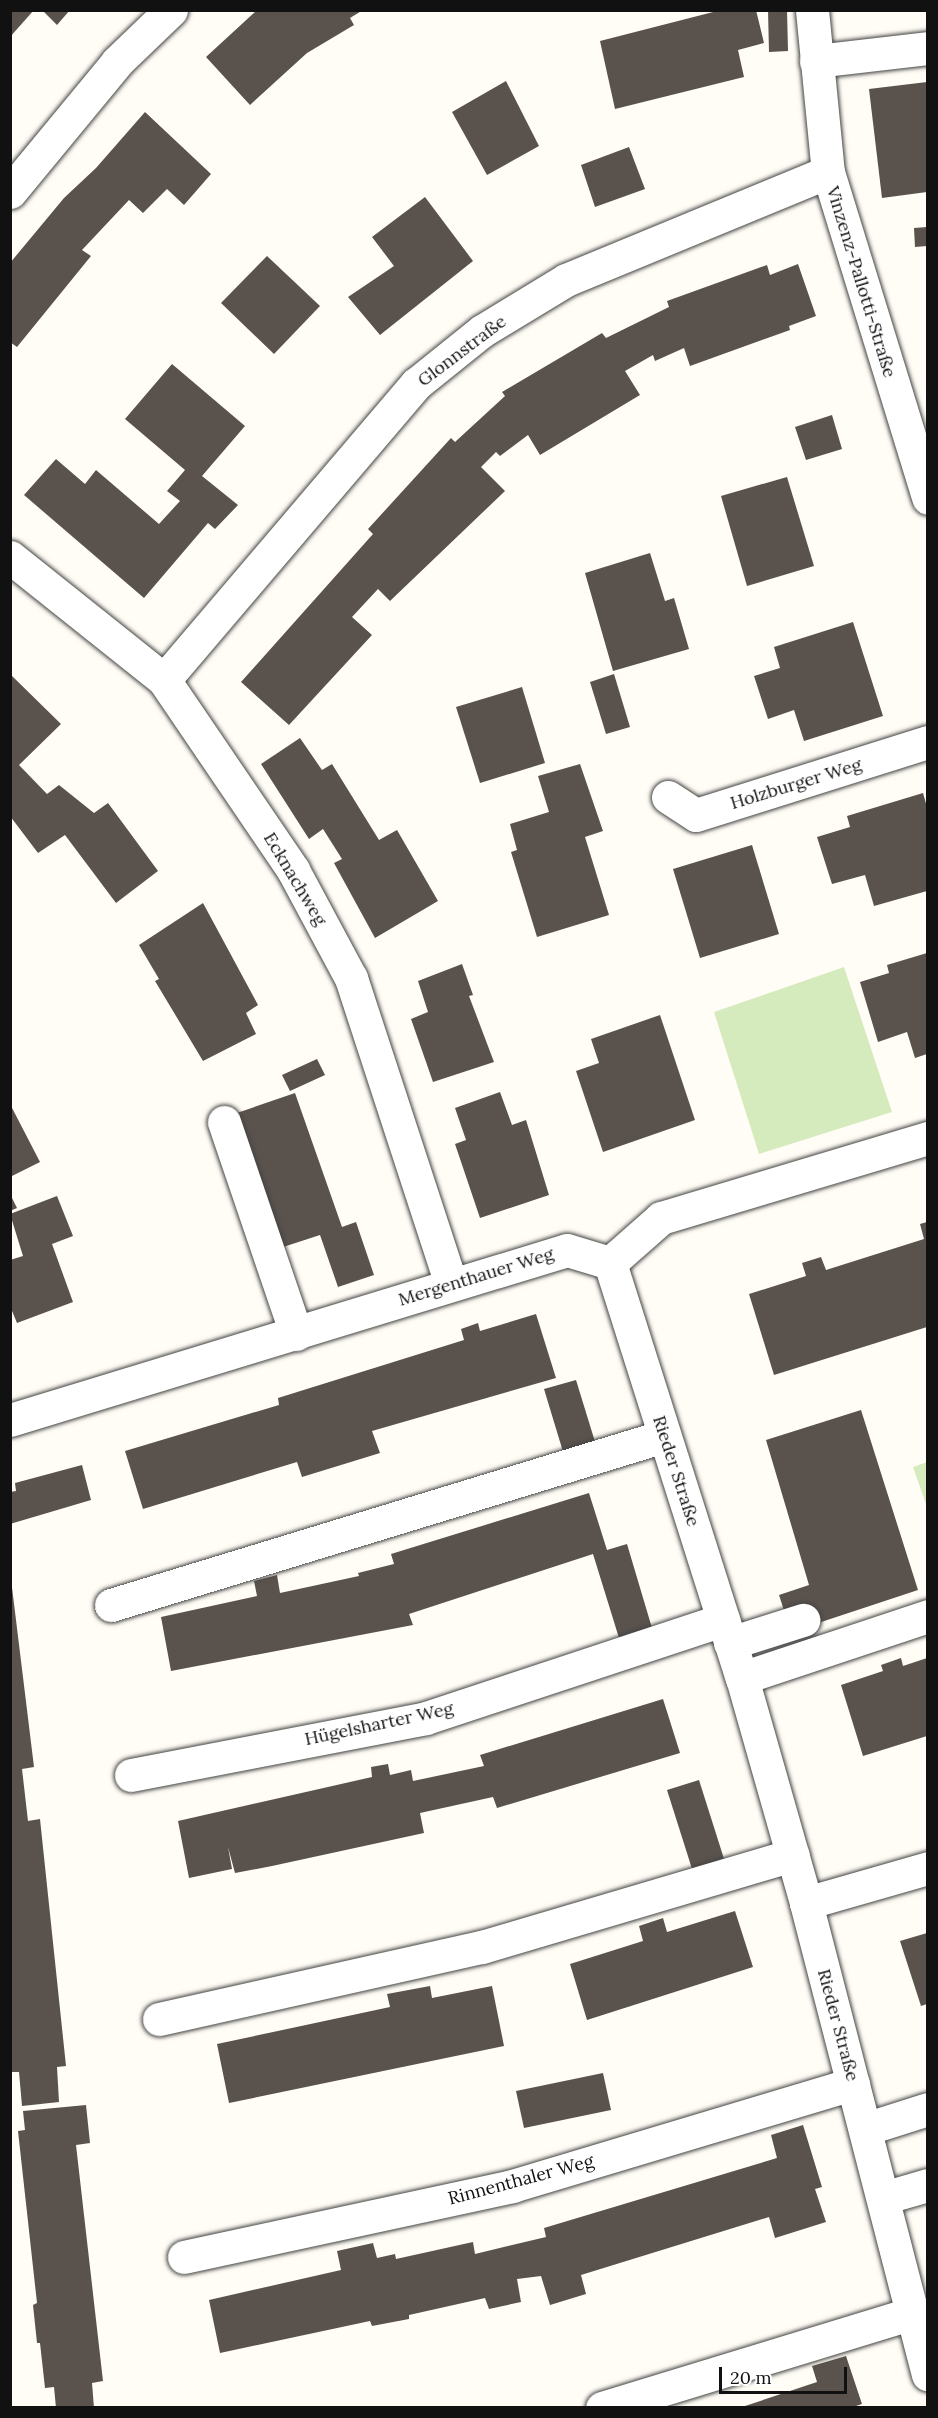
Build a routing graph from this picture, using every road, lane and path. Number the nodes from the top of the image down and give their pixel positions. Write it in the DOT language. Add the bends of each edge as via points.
graph roads {
  1 [pos="171,10"];
  2 [pos="812,10"];
  3 [pos="927,48"];
  4 [pos="816,61"];
  5 [pos="828,172"];
  6 [pos="10,192"];
  7 [pos="922,457"];
  8 [pos="927,498"];
  9 [pos="10,557"];
  10 [pos="164,681"];
  11 [pos="927,742"];
  12 [pos="668,797"];
  13 [pos="224,1122"];
  14 [pos="927,1138"];
  15 [pos="610,1263"];
  16 [pos="452,1284"];
  17 [pos="296,1334"];
  18 [pos="10,1420"];
  19 [pos="664,1436"];
  20 [pos="111,1605"];
  21 [pos="800,1611"];
  22 [pos="927,1616"];
  23 [pos="726,1630"];
  24 [pos="742,1678"];
  25 [pos="131,1775"];
  26 [pos="793,1855"];
  27 [pos="927,1868"];
  28 [pos="806,1903"];
  29 [pos="159,2019"];
  30 [pos="853,2084"];
  31 [pos="927,2109"];
  32 [pos="865,2129"];
  33 [pos="927,2185"];
  34 [pos="883,2198"];
  35 [pos="184,2257"];
  36 [pos="915,2274"];
  37 [pos="912,2313"];
  38 [pos="925,2355"];
  39 [pos="602,2408"];
  1 -- 6 [label="street" via="117,62"];
  2 -- 4 [label="street, Vinzenz-Pallotti-Straße"];
  3 -- 4 [label="street"];
  4 -- 5 [label="street, Vinzenz-Pallotti-Straße"];
  5 -- 7 [label="street, Vinzenz-Pallotti-Straße"];
  5 -- 10 [label="street, Glonnstraße" via="566,280 482,332 416,384"];
  7 -- 8 [label="street, Vinzenz-Pallotti-Straße"];
  9 -- 10 [label="street, Ecknachweg"];
  10 -- 16 [label="street, Ecknachweg" via="294,870 351,978"];
  11 -- 12 [label="street, Holzburger Weg" via="696,815"];
  13 -- 17 [label="street"];
  14 -- 15 [label="street" via="661,1218"];
  15 -- 16 [label="street, Mergenthauer Weg" via="567,1250"];
  15 -- 19 [label="street, Rieder Straße"];
  16 -- 17 [label="street, Mergenthauer Weg"];
  17 -- 18 [label="street, Mergenthauer Weg"];
  19 -- 20 [label="street"];
  19 -- 23 [label="street, Rieder Straße"];
  21 -- 23 [label="street, Hügelsharter Weg"];
  22 -- 24 [label="street"];
  23 -- 24 [label="street, Rieder Straße"];
  23 -- 25 [label="street, Hügelsharter Weg" via="426,1718"];
  24 -- 26 [label="street, Rieder Straße"];
  26 -- 28 [label="street, Rieder Straße"];
  26 -- 29 [label="street" via="482,1947"];
  27 -- 28 [label="street"];
  28 -- 30 [label="street, Rieder Straße"];
  30 -- 32 [label="street, Rieder Straße"];
  30 -- 35 [label="street, Rinnenthaler Weg" via="512,2186"];
  31 -- 32 [label="street"];
  32 -- 34 [label="street, Rieder Straße"];
  33 -- 34 [label="street"];
  34 -- 36 [label="street, Rieder Straße"];
  36 -- 37 [label="street, Rieder Straße"];
  37 -- 38 [label="street, Rieder Straße"];
  37 -- 39 [label="street"];
}
